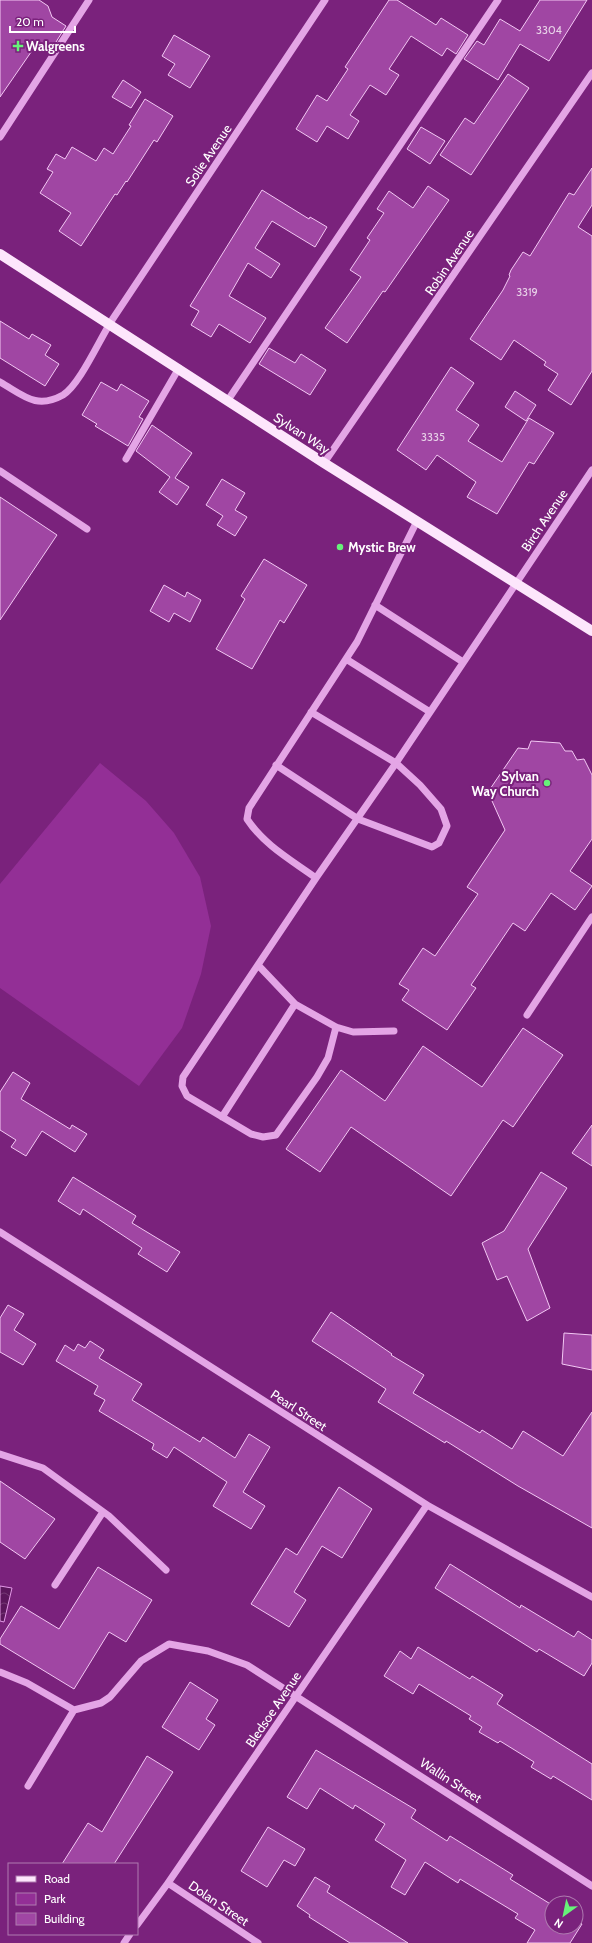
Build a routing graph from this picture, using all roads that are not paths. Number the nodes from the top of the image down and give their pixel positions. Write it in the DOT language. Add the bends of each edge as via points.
graph roads {
  1 [pos="89,0"];
  2 [pos="325,0"];
  3 [pos="498,0"];
  4 [pos="592,73"];
  5 [pos="0,137"];
  6 [pos="0,254"];
  7 [pos="110,323"];
  8 [pos="179,368"];
  9 [pos="0,382"];
  10 [pos="228,400"];
  11 [pos="126,459"];
  12 [pos="324,463"];
  13 [pos="592,470"];
  14 [pos="0,471"];
  15 [pos="417,521"];
  16 [pos="87,529"];
  17 [pos="516,583"];
  18 [pos="375,606"];
  19 [pos="592,631"];
  20 [pos="346,659"];
  21 [pos="463,662"];
  22 [pos="312,712"];
  23 [pos="430,712"];
  24 [pos="396,762"];
  25 [pos="276,765"];
  26 [pos="358,819"];
  27 [pos="316,878"];
  28 [pos="592,918"];
  29 [pos="258,965"];
  30 [pos="295,1004"];
  31 [pos="527,1015"];
  32 [pos="336,1027"];
  33 [pos="394,1031"];
  34 [pos="222,1117"];
  35 [pos="0,1232"];
  36 [pos="0,1454"];
  37 [pos="427,1506"];
  38 [pos="103,1512"];
  39 [pos="166,1570"];
  40 [pos="55,1585"];
  41 [pos="592,1597"];
  42 [pos="0,1672"];
  43 [pos="297,1696"];
  44 [pos="74,1710"];
  45 [pos="28,1786"];
  46 [pos="168,1883"];
  47 [pos="592,1886"];
  48 [pos="138,1924"];
  49 [pos="258,1943"];
  1 -- 5 [label="street"];
  2 -- 7 [label="street, Solie Avenue"];
  3 -- 10 [label="street"];
  4 -- 12 [label="street, Robin Avenue"];
  6 -- 7 [label="main road, Sylvan Way"];
  7 -- 8 [label="main road, Sylvan Way"];
  7 -- 9 [label="street, Solie Avenue" via="73,386 64,395 47,402 33,401"];
  8 -- 10 [label="main road, Sylvan Way"];
  8 -- 11 [label="street"];
  10 -- 12 [label="main road, Sylvan Way"];
  12 -- 15 [label="main road, Sylvan Way"];
  13 -- 17 [label="street, Birch Avenue"];
  14 -- 16 [label="street"];
  15 -- 17 [label="main road, Sylvan Way"];
  15 -- 18 [label="street"];
  17 -- 19 [label="main road, Sylvan Way"];
  17 -- 21 [label="street, Birch Avenue"];
  18 -- 20 [label="street"];
  18 -- 21 [label="street"];
  20 -- 22 [label="street"];
  20 -- 23 [label="street"];
  21 -- 23 [label="street, Birch Avenue"];
  22 -- 24 [label="street"];
  22 -- 25 [label="street"];
  23 -- 24 [label="street, Birch Avenue"];
  24 -- 26 [label="street, Birch Avenue"];
  24 -- 26 [label="street" via="441,809 447,826 439,843 432,847"];
  25 -- 26 [label="street"];
  25 -- 27 [label="street" via="249,808 247,819 270,846"];
  26 -- 27 [label="street, Birch Avenue"];
  27 -- 29 [label="street, Birch Avenue"];
  28 -- 31 [label="street"];
  29 -- 30 [label="street"];
  29 -- 34 [label="street, Birch Avenue" via="183,1077 182,1086 187,1096"];
  30 -- 32 [label="street"];
  30 -- 34 [label="street"];
  32 -- 33 [label="street" via="353,1032"];
  32 -- 34 [label="street, Birch Avenue" via="328,1058 276,1135 263,1137 251,1134"];
  35 -- 37 [label="street, Pearl Street"];
  36 -- 38 [label="street" via="43,1468"];
  37 -- 41 [label="street, Pearl Street"];
  37 -- 43 [label="street, Bledsoe Avenue"];
  38 -- 39 [label="street"];
  38 -- 40 [label="street"];
  42 -- 44 [label="street" via="27,1683"];
  43 -- 44 [label="street, Wallin Street" via="247,1665 208,1651 169,1644 141,1661 110,1697 101,1703"];
  43 -- 46 [label="street, Bledsoe Avenue"];
  43 -- 47 [label="street, Wallin Street"];
  44 -- 45 [label="street"];
  46 -- 48 [label="street, Bledsoe Avenue"];
  46 -- 49 [label="street, Dolan Street"];
}
